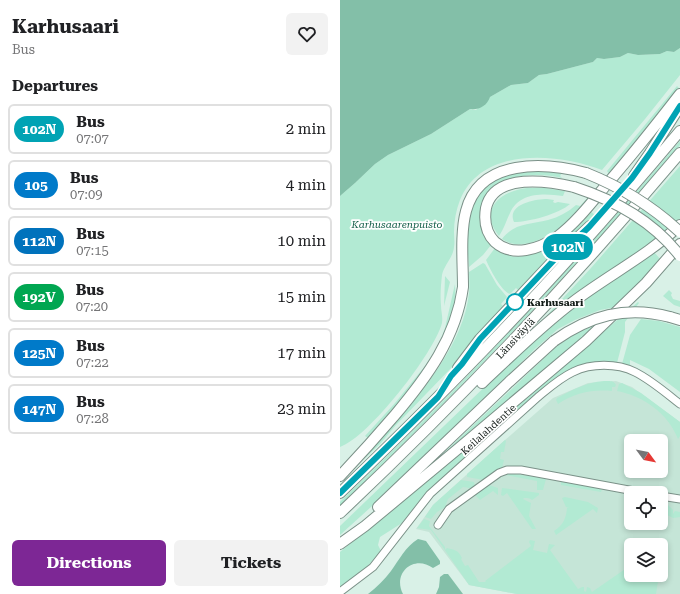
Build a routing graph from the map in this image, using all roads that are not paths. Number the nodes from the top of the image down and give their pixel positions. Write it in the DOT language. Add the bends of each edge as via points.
graph roads {
  1 [pos="680,94"];
  2 [pos="680,106"];
  3 [pos="680,131"];
  4 [pos="680,153"];
  5 [pos="680,225"];
  6 [pos="680,232"];
  7 [pos="680,244"];
  8 [pos="680,256"];
  9 [pos="680,320"];
  10 [pos="438,397"];
  11 [pos="680,404"];
  12 [pos="446,411"];
  13 [pos="340,476"];
  14 [pos="624,489"];
  15 [pos="340,493"];
  16 [pos="668,497"];
  17 [pos="680,499"];
  18 [pos="340,513"];
  19 [pos="438,524"];
  20 [pos="340,543"];
  21 [pos="340,592"];
  1 -- 8 [label="highway, bridge" via="637,149 593,201 562,232 545,244 523,251 505,248 494,240 487,229 485,213 492,196 516,183 542,181 574,187 608,200 642,221"];
  2 -- 10 [label="highway" via="632,178 589,227 554,260 480,339"];
  3 -- 10 [label="highway, Länsiväylä" via="556,273"];
  4 -- 12 [label="highway, Länsiväylä" via="562,288"];
  5 -- 12 [label="highway" via="650,251 555,316 469,394"];
  6 -- 13 [label="highway, bridge" via="654,209 634,196 586,173 550,166 527,166 489,178 474,193 467,207 463,223 463,287 459,311 439,357 408,399"];
  7 -- 20 [label="highway" via="646,283 586,341 365,526"];
  9 -- 20 [label="highway, bridge" via="640,312 616,313 578,326 554,341"];
  10 -- 15 [label="highway, Länsiväylä"];
  11 -- 21 [label="street, Keilalahdentie" via="652,383 620,367 604,366 573,372 538,397 434,490 373,567"];
  12 -- 18 [label="highway, Länsiväylä"];
  14 -- 19 [label="street" via="521,470 507,470 449,509"];
  16 -- 17 [label="street"];
}
